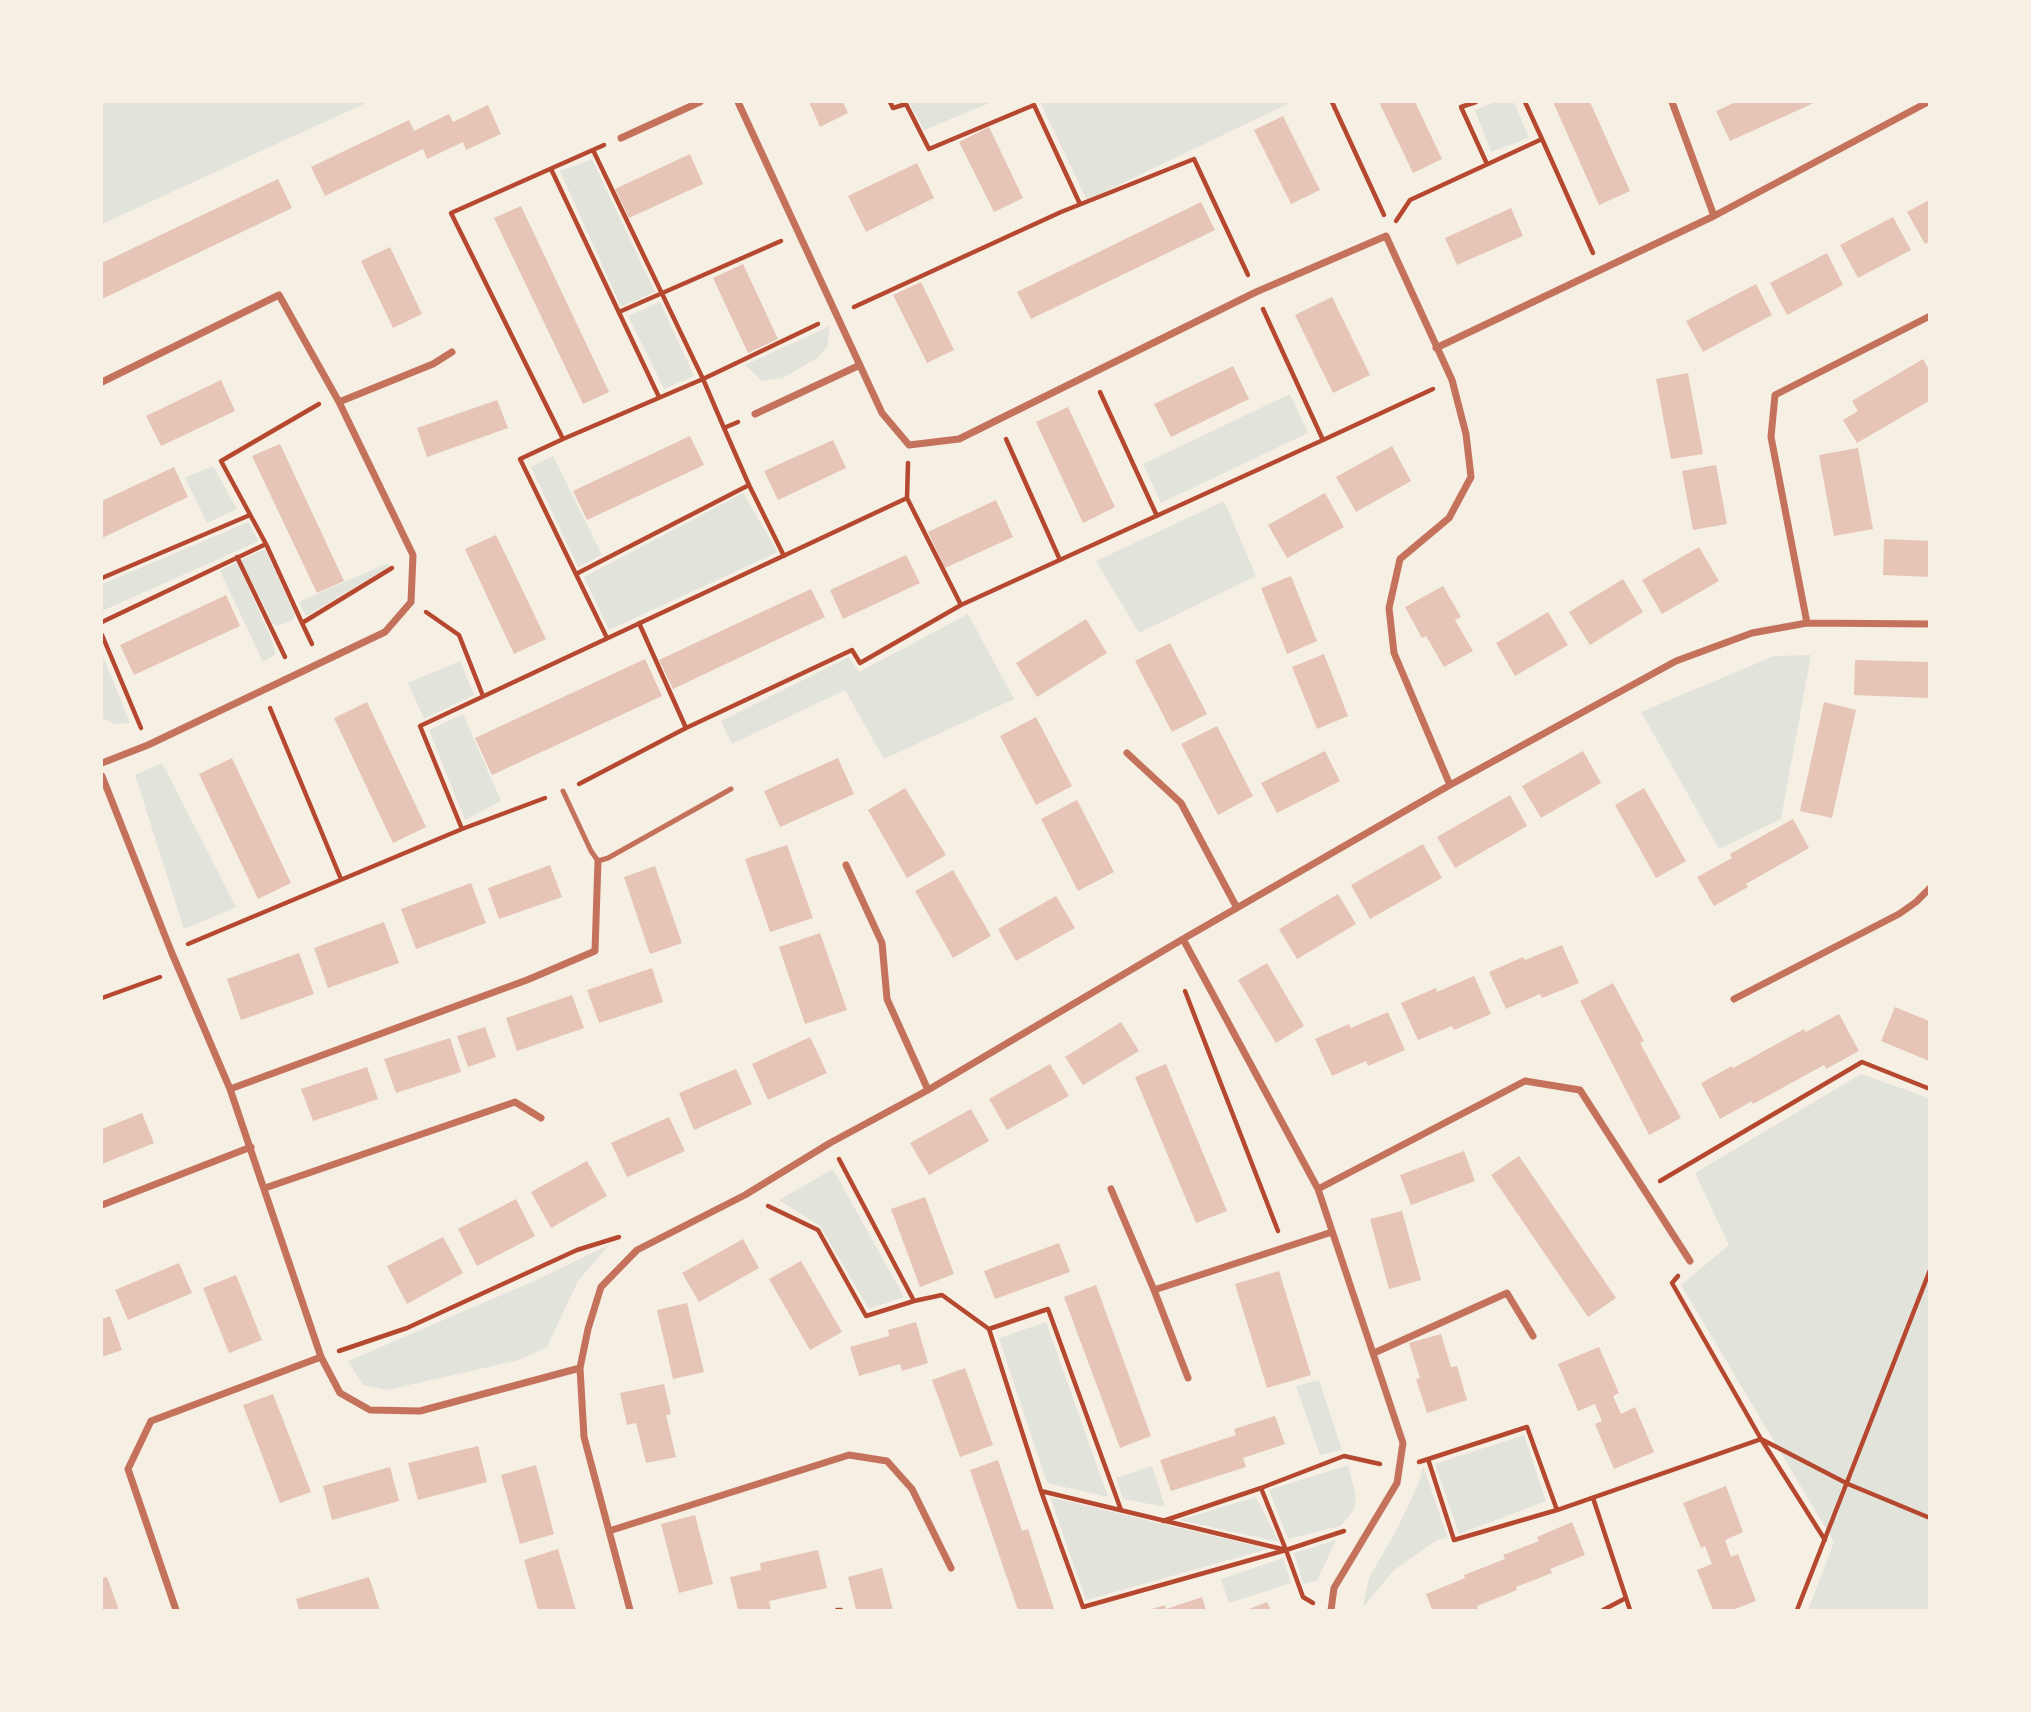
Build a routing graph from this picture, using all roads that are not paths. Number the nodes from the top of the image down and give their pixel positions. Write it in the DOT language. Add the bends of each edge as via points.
graph roads {
  1 [pos="700,102"];
  2 [pos="738,102"];
  3 [pos="1672,102"];
  4 [pos="1928,102"];
  5 [pos="621,138"];
  6 [pos="1714,216"];
  7 [pos="1930,316"];
  8 [pos="1436,348"];
  9 [pos="452,352"];
  10 [pos="860,365"];
  11 [pos="102,382"];
  12 [pos="337,398"];
  13 [pos="755,414"];
  14 [pos="1807,623"];
  15 [pos="1930,624"];
  16 [pos="1127,753"];
  17 [pos="102,763"];
  18 [pos="102,776"];
  19 [pos="1450,785"];
  20 [pos="731,789"];
  21 [pos="564,791"];
  22 [pos="598,860"];
  23 [pos="846,865"];
  24 [pos="1930,888"];
  25 [pos="1237,908"];
  26 [pos="1183,939"];
  27 [pos="1734,999"];
  28 [pos="230,1089"];
  29 [pos="928,1090"];
  30 [pos="541,1118"];
  31 [pos="250,1147"];
  32 [pos="265,1188"];
  33 [pos="1111,1189"];
  34 [pos="1318,1189"];
  35 [pos="102,1205"];
  36 [pos="1332,1232"];
  37 [pos="1690,1261"];
  38 [pos="1154,1290"];
  39 [pos="1533,1336"];
  40 [pos="1374,1353"];
  41 [pos="321,1357"];
  42 [pos="580,1368"];
  43 [pos="1188,1378"];
  44 [pos="609,1531"];
  45 [pos="951,1568"];
  46 [pos="176,1611"];
  47 [pos="630,1611"];
  48 [pos="1331,1611"];
  1 -- 5 [label="street"];
  2 -- 10 [label="street"];
  3 -- 6 [label="street"];
  4 -- 6 [label="street"];
  6 -- 8 [label="street"];
  7 -- 14 [label="street" via="1775,395 1771,437"];
  8 -- 10 [label="street" via="1386,236 1256,292 959,439 909,445 882,413"];
  8 -- 19 [label="street" via="1452,380 1471,477 1449,518 1400,559 1389,608 1394,653"];
  9 -- 12 [label="street" via="433,364"];
  10 -- 13 [label="street"];
  11 -- 12 [label="street" via="279,295"];
  12 -- 17 [label="street" via="414,555 411,602 385,632"];
  14 -- 15 [label="street"];
  14 -- 19 [label="street" via="1752,633 1676,661"];
  16 -- 25 [label="street" via="1181,803"];
  18 -- 28 [label="street"];
  19 -- 25 [label="street"];
  20 -- 22 [label="lane"];
  21 -- 22 [label="lane"];
  22 -- 28 [label="street" via="595,951"];
  23 -- 29 [label="street" via="882,943 887,999"];
  24 -- 27 [label="street" via="1899,914"];
  25 -- 26 [label="street"];
  26 -- 29 [label="street"];
  26 -- 34 [label="street"];
  28 -- 31 [label="street"];
  29 -- 42 [label="street" via="745,1195 638,1250 601,1287"];
  30 -- 32 [label="street" via="515,1102"];
  31 -- 32 [label="street"];
  31 -- 35 [label="street"];
  32 -- 41 [label="street"];
  33 -- 38 [label="street"];
  34 -- 36 [label="street"];
  34 -- 37 [label="street" via="1525,1081 1580,1090"];
  36 -- 38 [label="street"];
  36 -- 40 [label="street"];
  38 -- 43 [label="street"];
  39 -- 40 [label="street" via="1507,1293"];
  40 -- 48 [label="street" via="1403,1443 1397,1483 1334,1588"];
  41 -- 42 [label="street" via="340,1393 370,1410 420,1411"];
  41 -- 46 [label="street" via="151,1421 128,1469"];
  42 -- 44 [label="street" via="584,1437"];
  44 -- 45 [label="street" via="849,1455 887,1461 912,1489"];
  44 -- 47 [label="street"];
}
